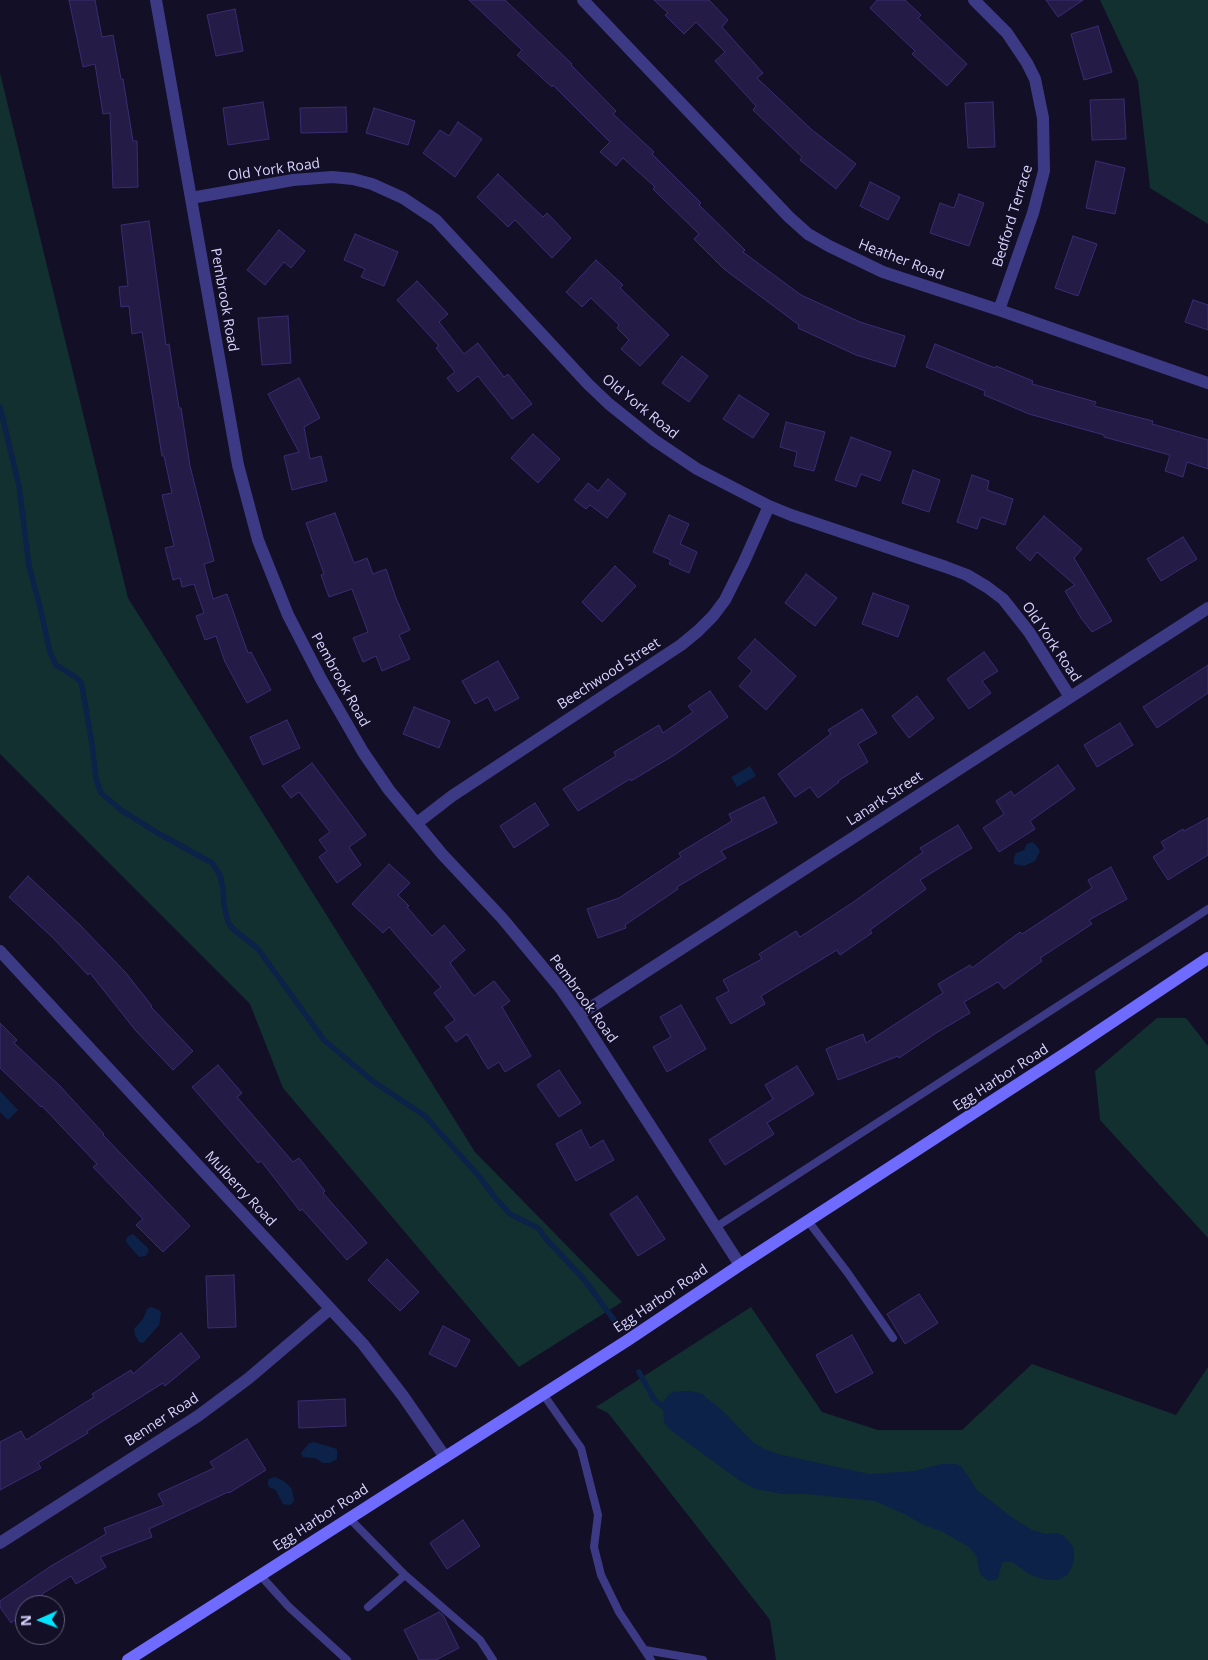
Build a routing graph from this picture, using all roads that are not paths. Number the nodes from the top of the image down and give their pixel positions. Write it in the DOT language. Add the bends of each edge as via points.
graph roads {
  1 [pos="156,0"];
  2 [pos="583,0"];
  3 [pos="974,0"];
  4 [pos="191,198"];
  5 [pos="999,310"];
  6 [pos="1208,383"];
  7 [pos="768,506"];
  8 [pos="1208,608"];
  9 [pos="1070,697"];
  10 [pos="417,823"];
  11 [pos="1208,909"];
  12 [pos="0,951"];
  13 [pos="1208,958"];
  14 [pos="579,1015"];
  15 [pos="808,1221"];
  16 [pos="716,1226"];
  17 [pos="740,1265"];
  18 [pos="330,1308"];
  19 [pos="892,1338"];
  20 [pos="543,1394"];
  21 [pos="445,1457"];
  22 [pos="349,1518"];
  23 [pos="0,1543"];
  24 [pos="260,1575"];
  25 [pos="405,1575"];
  26 [pos="368,1607"];
  27 [pos="645,1650"];
  28 [pos="128,1660"];
  29 [pos="347,1660"];
  30 [pos="493,1660"];
  31 [pos="651,1660"];
  32 [pos="703,1660"];
  1 -- 4 [label="street, Pembrook Road"];
  2 -- 5 [label="street, Heather Road" via="767,195 808,234 883,272"];
  3 -- 5 [label="street, Bedford Terrace" via="1007,33 1022,54 1035,79 1043,118 1044,171"];
  4 -- 7 [label="street, Old York Road" via="294,180 332,177 352,178 403,198 446,230 615,409 697,469"];
  4 -- 10 [label="street, Pembrook Road" via="238,465 258,540 288,615 343,719 389,790"];
  5 -- 6 [label="street, Heather Road"];
  7 -- 9 [label="street, Old York Road" via="946,567 987,587 1003,599 1029,632"];
  7 -- 10 [label="street, Beechwood Street" via="730,592 698,631 452,796"];
  8 -- 9 [label="street, Lanark Street"];
  9 -- 14 [label="street, Lanark Street"];
  10 -- 14 [label="street, Pembrook Road" via="502,918"];
  11 -- 16 [label="lane"];
  12 -- 18 [label="street, Mulberry Road"];
  13 -- 15 [label="main road, Egg Harbor Road"];
  14 -- 16 [label="street, Pembrook Road"];
  15 -- 17 [label="main road, Egg Harbor Road"];
  15 -- 19 [label="lane"];
  16 -- 17 [label="street, Pembrook Road"];
  17 -- 20 [label="main road, Egg Harbor Road"];
  18 -- 21 [label="street, Mulberry Road" via="363,1344"];
  18 -- 23 [label="street, Benner Road" via="249,1378 198,1416"];
  20 -- 21 [label="main road, Egg Harbor Road"];
  20 -- 27 [label="lane" via="581,1448 598,1515 594,1547 601,1575 619,1612"];
  21 -- 22 [label="main road, Egg Harbor Road"];
  22 -- 24 [label="main road, Egg Harbor Road"];
  22 -- 25 [label="lane"];
  24 -- 28 [label="main road, Egg Harbor Road"];
  24 -- 29 [label="lane" via="289,1607"];
  25 -- 26 [label="lane"];
  25 -- 30 [label="lane" via="480,1640"];
  27 -- 31 [label="lane"];
  27 -- 32 [label="lane"];
}
